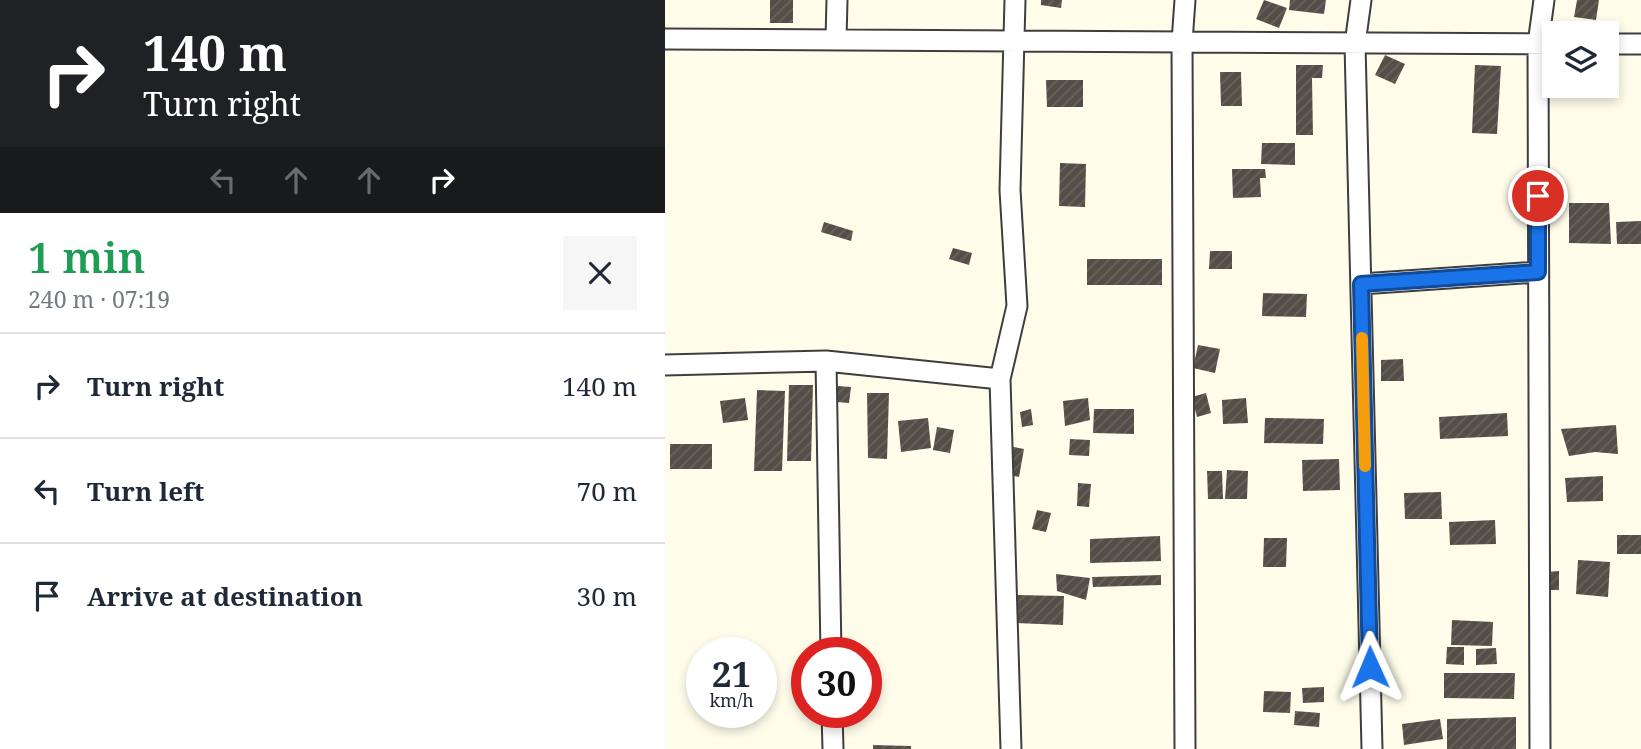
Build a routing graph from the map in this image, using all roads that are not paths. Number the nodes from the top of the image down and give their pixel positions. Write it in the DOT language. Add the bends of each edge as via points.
graph roads {
  1 [pos="837,0"];
  2 [pos="1015,0"];
  3 [pos="1185,0"];
  4 [pos="1361,0"];
  5 [pos="1544,0"];
  6 [pos="1545,21"];
  7 [pos="665,40"];
  8 [pos="836,40"];
  9 [pos="1014,41"];
  10 [pos="1182,42"];
  11 [pos="1355,44"];
  12 [pos="1542,44"];
  13 [pos="1619,44"];
  14 [pos="1641,44"];
  15 [pos="1544,98"];
  16 [pos="1538,272"];
  17 [pos="1361,284"];
  18 [pos="826,361"];
  19 [pos="665,365"];
  20 [pos="1000,379"];
  21 [pos="831,637"];
  22 [pos="832,728"];
  23 [pos="833,749"];
  24 [pos="1011,749"];
  25 [pos="1185,749"];
  26 [pos="1372,749"];
  27 [pos="1540,749"];
  1 -- 8 [label="street"];
  2 -- 9 [label="street"];
  3 -- 10 [label="street"];
  4 -- 11 [label="street"];
  5 -- 6 [label="street"];
  7 -- 8 [label="street"];
  8 -- 9 [label="street"];
  9 -- 10 [label="street"];
  9 -- 20 [label="street" via="1010,190 1017,306"];
  10 -- 11 [label="street"];
  10 -- 25 [label="street"];
  11 -- 12 [label="street"];
  11 -- 17 [label="street"];
  13 -- 14 [label="street"];
  15 -- 16 [label="street"];
  16 -- 17 [label="street"];
  16 -- 27 [label="street"];
  17 -- 26 [label="street"];
  18 -- 19 [label="street"];
  18 -- 20 [label="street"];
  18 -- 21 [label="street"];
  20 -- 24 [label="street"];
  22 -- 23 [label="street"];
}
